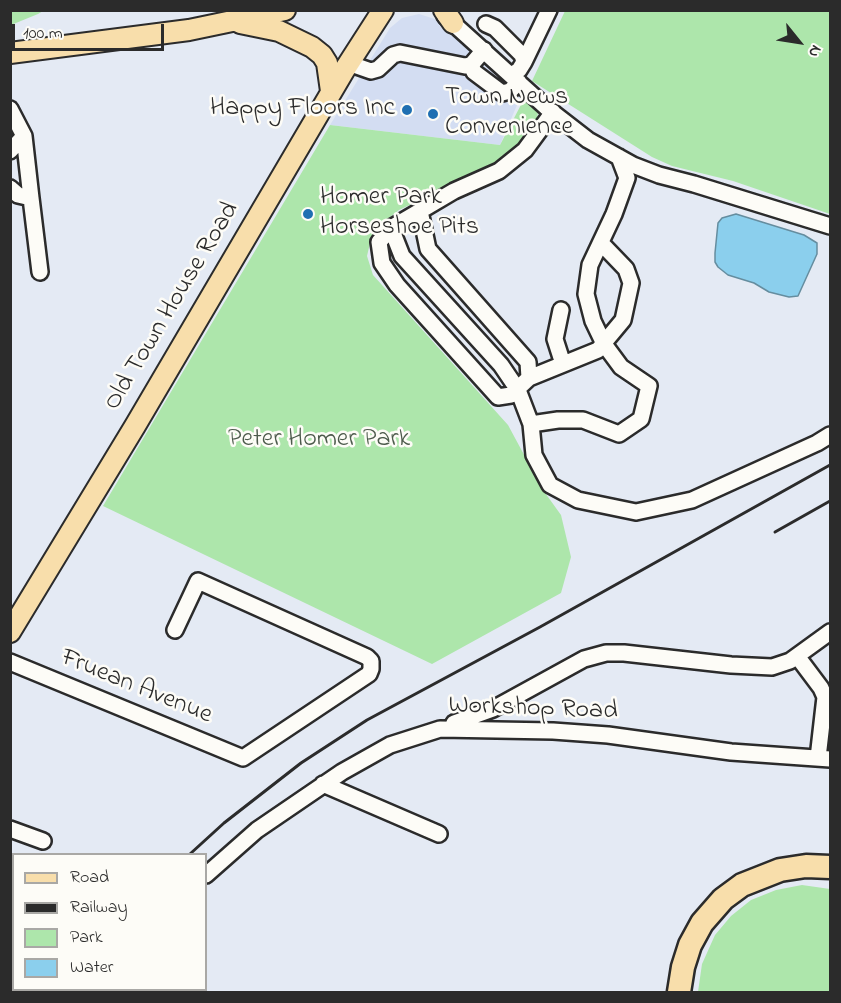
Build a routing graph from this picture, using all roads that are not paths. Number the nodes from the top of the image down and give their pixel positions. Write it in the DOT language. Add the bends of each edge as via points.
graph roads {
  1 [pos="285,10"];
  2 [pos="383,10"];
  3 [pos="434,10"];
  4 [pos="549,10"];
  5 [pos="449,17"];
  6 [pos="488,17"];
  7 [pos="222,22"];
  8 [pos="470,38"];
  9 [pos="484,50"];
  10 [pos="10,53"];
  11 [pos="524,62"];
  12 [pos="348,63"];
  13 [pos="471,65"];
  14 [pos="519,82"];
  15 [pos="332,91"];
  16 [pos="10,110"];
  17 [pos="553,112"];
  18 [pos="24,136"];
  19 [pos="10,151"];
  20 [pos="619,157"];
  21 [pos="10,188"];
  22 [pos="31,198"];
  23 [pos="420,211"];
  24 [pos="831,226"];
  25 [pos="391,228"];
  26 [pos="601,243"];
  27 [pos="590,265"];
  28 [pos="40,272"];
  29 [pos="578,282"];
  30 [pos="561,310"];
  31 [pos="604,344"];
  32 [pos="563,364"];
  33 [pos="529,378"];
  34 [pos="518,390"];
  35 [pos="531,424"];
  36 [pos="831,435"];
  37 [pos="175,630"];
  38 [pos="10,632"];
  39 [pos="831,632"];
  40 [pos="797,656"];
  41 [pos="10,662"];
  42 [pos="511,699"];
  43 [pos="440,729"];
  44 [pos="517,730"];
  45 [pos="824,758"];
  46 [pos="319,787"];
  47 [pos="10,829"];
  48 [pos="439,834"];
  49 [pos="43,841"];
  50 [pos="831,867"];
  51 [pos="207,874"];
  52 [pos="831,882"];
  53 [pos="679,993"];
  54 [pos="692,993"];
  1 -- 7 [label="main road"];
  2 -- 12 [label="main road, Old Town House Road"];
  3 -- 5 [label="street"];
  4 -- 11 [label="street"];
  5 -- 8 [label="street"];
  6 -- 8 [label="street"];
  6 -- 11 [label="street"];
  7 -- 10 [label="main road" via="189,30"];
  7 -- 15 [label="main road" via="279,31 312,47 327,63"];
  8 -- 9 [label="street"];
  9 -- 13 [label="street"];
  9 -- 14 [label="street"];
  11 -- 14 [label="street"];
  12 -- 13 [label="street" via="371,71 400,53"];
  12 -- 15 [label="main road, Old Town House Road"];
  13 -- 14 [label="street" via="474,72 502,93"];
  14 -- 17 [label="street"];
  15 -- 38 [label="main road, Old Town House Road"];
  16 -- 18 [label="street"];
  17 -- 20 [label="street" via="588,140"];
  17 -- 23 [label="street" via="525,150 500,171"];
  18 -- 19 [label="street"];
  18 -- 22 [label="street"];
  20 -- 24 [label="street" via="659,175"];
  20 -- 26 [label="street" via="627,178"];
  21 -- 22 [label="street"];
  22 -- 28 [label="street"];
  23 -- 25 [label="street"];
  23 -- 33 [label="street" via="428,249 528,362"];
  25 -- 34 [label="street" via="402,256 501,365"];
  25 -- 34 [label="street" via="379,242 382,263 397,285 498,397"];
  26 -- 27 [label="street"];
  26 -- 31 [label="street" via="626,269 631,283 623,320"];
  27 -- 29 [label="street"];
  27 -- 31 [label="street" via="586,294"];
  30 -- 32 [label="street" via="555,339"];
  31 -- 32 [label="street"];
  31 -- 35 [label="street" via="621,367 649,386 641,419 619,434 584,420"];
  32 -- 33 [label="street"];
  33 -- 34 [label="street"];
  34 -- 35 [label="street"];
  35 -- 36 [label="street" via="534,455 550,485 578,500 636,512 692,500"];
  37 -- 41 [label="street, Fruean Avenue" via="198,581 357,652 371,661 371,669 243,758"];
  39 -- 40 [label="street"];
  40 -- 42 [label="street" via="772,667 606,653 584,659"];
  40 -- 45 [label="street" via="825,697"];
  42 -- 43 [label="street"];
  42 -- 44 [label="street" via="508,713"];
  43 -- 44 [label="street, Workshop Road"];
  43 -- 46 [label="street, Workshop Road" via="390,745"];
  44 -- 45 [label="street, Workshop Road" via="608,735 731,752"];
  46 -- 48 [label="street"];
  46 -- 51 [label="street, Workshop Road" via="257,830"];
  47 -- 49 [label="street"];
  50 -- 53 [label="highway" via="780,870 742,885 723,898 690,945"];
  52 -- 54 [label="highway" via="779,884 755,892 733,907 703,945"];
}
